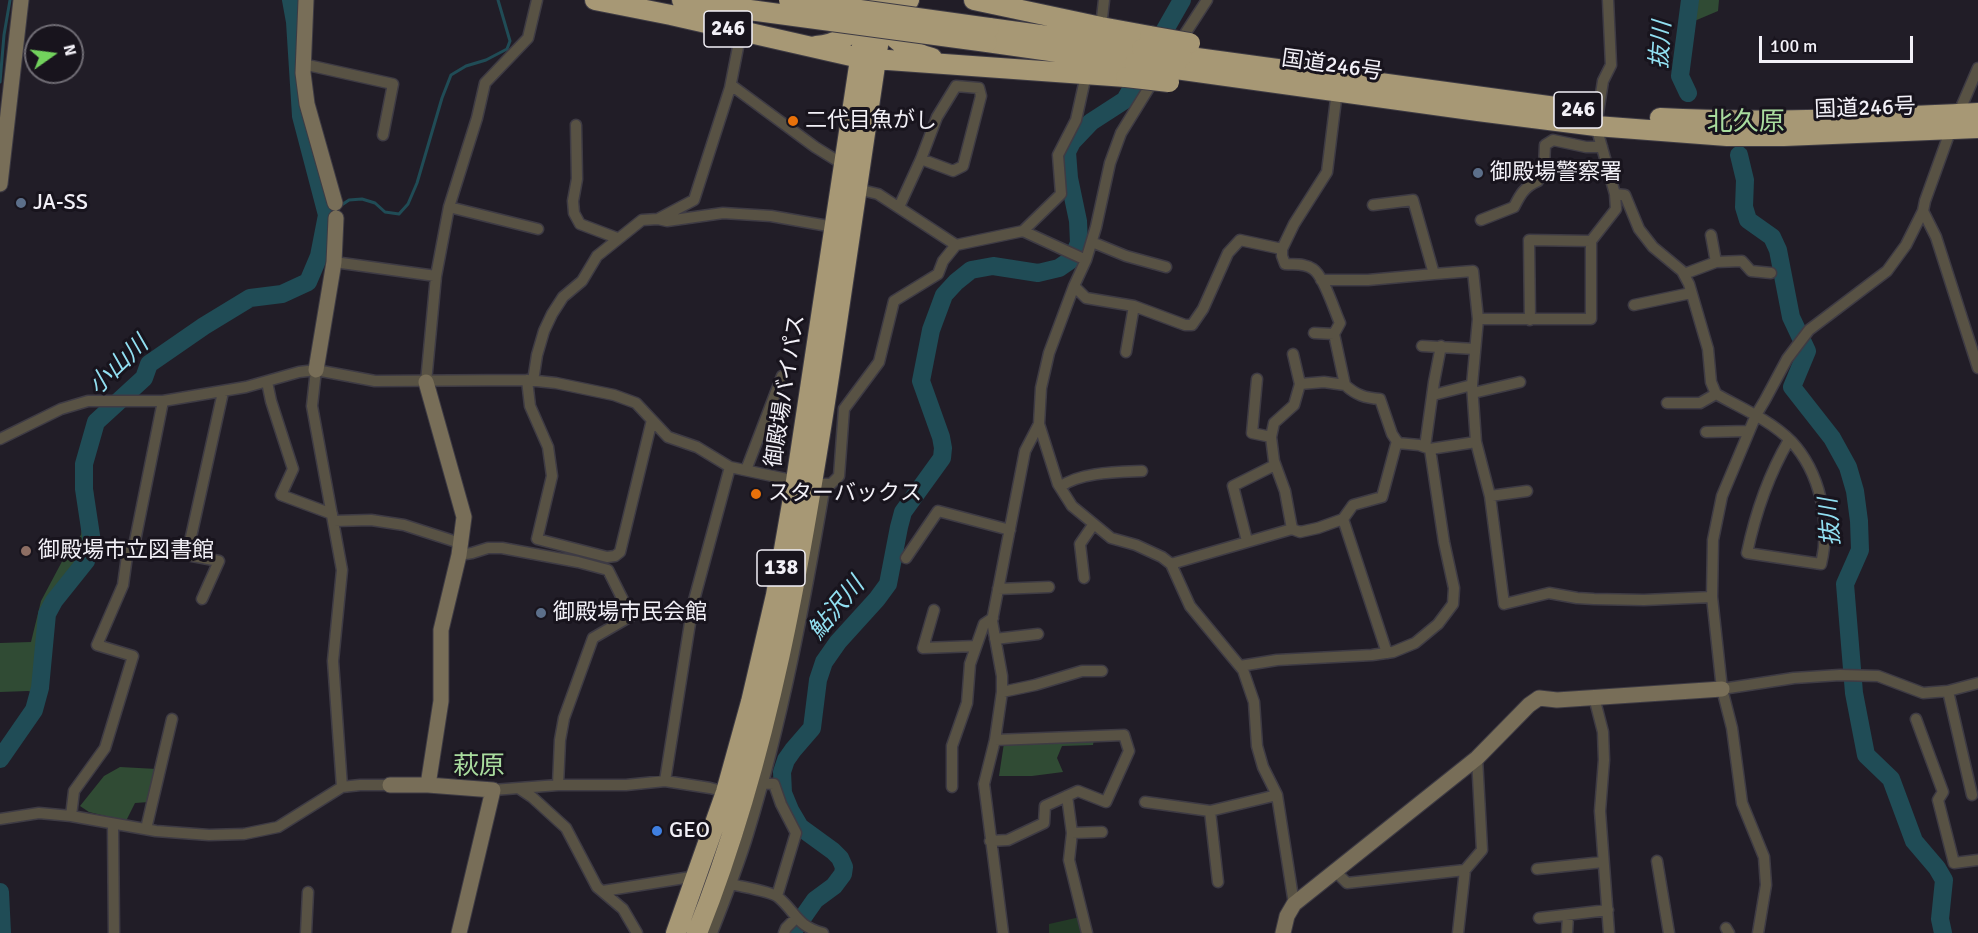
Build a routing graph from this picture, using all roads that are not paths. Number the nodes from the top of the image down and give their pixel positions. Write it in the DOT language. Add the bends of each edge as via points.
graph roads {
  1 [pos="21,0"];
  2 [pos="306,0"];
  3 [pos="537,0"];
  4 [pos="595,0"];
  5 [pos="682,0"];
  6 [pos="789,0"];
  7 [pos="909,0"];
  8 [pos="974,0"];
  9 [pos="1104,0"];
  10 [pos="1206,0"];
  11 [pos="1608,0"];
  12 [pos="874,12"];
  13 [pos="1101,27"];
  14 [pos="741,32"];
  15 [pos="988,35"];
  16 [pos="802,45"];
  17 [pos="869,53"];
  18 [pos="1138,56"];
  19 [pos="1179,63"];
  20 [pos="303,64"];
  21 [pos="1978,68"];
  22 [pos="1015,69"];
  23 [pos="1086,75"];
  24 [pos="1309,80"];
  25 [pos="730,85"];
  26 [pos="1337,91"];
  27 [pos="1597,119"];
  28 [pos="1963,119"];
  29 [pos="576,125"];
  30 [pos="1978,128"];
  31 [pos="383,135"];
  32 [pos="1602,147"];
  33 [pos="921,159"];
  34 [pos="844,165"];
  35 [pos="0,184"];
  36 [pos="856,189"];
  37 [pos="1615,194"];
  38 [pos="1372,205"];
  39 [pos="449,207"];
  40 [pos="899,207"];
  41 [pos="1923,211"];
  42 [pos="658,219"];
  43 [pos="1481,220"];
  44 [pos="834,227"];
  45 [pos="538,229"];
  46 [pos="1023,231"];
  47 [pos="1711,235"];
  48 [pos="617,238"];
  49 [pos="1591,241"];
  50 [pos="1092,242"];
  51 [pos="957,245"];
  52 [pos="1282,249"];
  53 [pos="1083,259"];
  54 [pos="334,262"];
  55 [pos="1716,262"];
  56 [pos="1166,267"];
  57 [pos="1771,273"];
  58 [pos="1434,274"];
  59 [pos="1684,274"];
  60 [pos="436,276"];
  61 [pos="1321,280"];
  62 [pos="1074,286"];
  63 [pos="1691,292"];
  64 [pos="1634,305"];
  65 [pos="1134,306"];
  66 [pos="1478,319"];
  67 [pos="1530,320"];
  68 [pos="1314,333"];
  69 [pos="1334,334"];
  70 [pos="1422,346"];
  71 [pos="1441,346"];
  72 [pos="1474,349"];
  73 [pos="1126,352"];
  74 [pos="1293,354"];
  75 [pos="1978,368"];
  76 [pos="316,370"];
  77 [pos="782,375"];
  78 [pos="1257,379"];
  79 [pos="530,381"];
  80 [pos="1520,381"];
  81 [pos="267,382"];
  82 [pos="426,382"];
  83 [pos="1300,384"];
  84 [pos="1345,385"];
  85 [pos="1472,389"];
  86 [pos="223,392"];
  87 [pos="1433,394"];
  88 [pos="1716,394"];
  89 [pos="163,401"];
  90 [pos="1667,403"];
  91 [pos="1756,415"];
  92 [pos="652,420"];
  93 [pos="1039,424"];
  94 [pos="1748,431"];
  95 [pos="1706,432"];
  96 [pos="1271,437"];
  97 [pos="0,440"];
  98 [pos="1789,440"];
  99 [pos="1397,441"];
  100 [pos="1476,442"];
  101 [pos="1428,448"];
  102 [pos="1275,465"];
  103 [pos="730,467"];
  104 [pos="746,470"];
  105 [pos="1142,471"];
  106 [pos="812,483"];
  107 [pos="1060,487"];
  108 [pos="1527,490"];
  109 [pos="1490,496"];
  110 [pos="333,518"];
  111 [pos="1343,519"];
  112 [pos="1093,525"];
  113 [pos="1292,529"];
  114 [pos="1010,530"];
  115 [pos="1248,542"];
  116 [pos="460,549"];
  117 [pos="906,558"];
  118 [pos="1172,564"];
  119 [pos="1084,578"];
  120 [pos="1049,586"];
  121 [pos="998,589"];
  122 [pos="1712,597"];
  123 [pos="202,599"];
  124 [pos="934,610"];
  125 [pos="993,618"];
  126 [pos="1038,634"];
  127 [pos="995,639"];
  128 [pos="976,646"];
  129 [pos="1387,653"];
  130 [pos="1240,666"];
  131 [pos="1102,671"];
  132 [pos="1978,683"];
  133 [pos="1722,689"];
  134 [pos="1948,691"];
  135 [pos="1002,692"];
  136 [pos="1594,698"];
  137 [pos="172,719"];
  138 [pos="1916,719"];
  139 [pos="995,740"];
  140 [pos="1477,758"];
  141 [pos="665,781"];
  142 [pos="756,782"];
  143 [pos="390,785"];
  144 [pos="428,785"];
  145 [pos="558,785"];
  146 [pos="342,787"];
  147 [pos="952,787"];
  148 [pos="520,789"];
  149 [pos="493,790"];
  150 [pos="726,792"];
  151 [pos="1277,795"];
  152 [pos="1972,795"];
  153 [pos="1067,796"];
  154 [pos="1145,802"];
  155 [pos="1209,811"];
  156 [pos="71,816"];
  157 [pos="2,818"];
  158 [pos="113,825"];
  159 [pos="146,829"];
  160 [pos="1102,832"];
  161 [pos="1072,833"];
  162 [pos="990,842"];
  163 [pos="1978,860"];
  164 [pos="1657,861"];
  165 [pos="1603,862"];
  166 [pos="1537,869"];
  167 [pos="1464,870"];
  168 [pos="1335,871"];
  169 [pos="697,876"];
  170 [pos="1218,882"];
  171 [pos="731,884"];
  172 [pos="603,891"];
  173 [pos="308,892"];
  174 [pos="777,896"];
  175 [pos="1294,904"];
  176 [pos="1608,910"];
  177 [pos="1568,915"];
  178 [pos="796,918"];
  179 [pos="1539,918"];
  180 [pos="114,933"];
  181 [pos="306,933"];
  182 [pos="459,933"];
  183 [pos="637,933"];
  184 [pos="676,933"];
  185 [pos="697,933"];
  186 [pos="712,933"];
  187 [pos="784,933"];
  188 [pos="823,933"];
  189 [pos="1003,933"];
  190 [pos="1087,933"];
  191 [pos="1283,933"];
  192 [pos="1458,933"];
  193 [pos="1567,933"];
  194 [pos="1609,933"];
  195 [pos="1669,933"];
  196 [pos="1758,933"];
  1 -- 35 [label="street"];
  2 -- 20 [label="street"];
  3 -- 39 [label="street" via="528,38 485,83"];
  4 -- 14 [label="highway, 246"];
  5 -- 15 [label="highway, 246, bridge"];
  6 -- 15 [label="highway, 246, bridge"];
  7 -- 12 [label="highway"];
  8 -- 13 [label="highway, 246"];
  9 -- 13 [label="street"];
  10 -- 50 [label="street" via="1121,133 1105,180"];
  11 -- 27 [label="street" via="1611,65 1603,81"];
  12 -- 16 [label="highway" via="852,33 833,43"];
  12 -- 17 [label="highway"];
  12 -- 22 [label="highway" via="897,40 927,57"];
  13 -- 18 [label="highway, 246"];
  14 -- 16 [label="highway, 246"];
  14 -- 25 [label="street"];
  15 -- 18 [label="highway, 246"];
  16 -- 17 [label="highway, 246"];
  17 -- 22 [label="highway, 246"];
  17 -- 34 [label="highway, 御殿場バイパス / 138"];
  17 -- 36 [label="highway, 御殿場バイパス / 138"];
  18 -- 19 [label="highway, 246, bridge"];
  18 -- 19 [label="highway, 246, bridge"];
  18 -- 23 [label="highway, 246"];
  19 -- 24 [label="highway, 246" via="1258,88"];
  19 -- 24 [label="highway, 246" via="1269,58"];
  20 -- 31 [label="street" via="393,84"];
  20 -- 54 [label="street" via="307,104 335,210"];
  21 -- 28 [label="street"];
  22 -- 23 [label="highway, 246"];
  23 -- 46 [label="street" via="1077,120 1058,155 1061,194"];
  24 -- 26 [label="highway, 国道246号 / 246"];
  24 -- 27 [label="highway, 国道246号 / 246"];
  25 -- 34 [label="street"];
  25 -- 42 [label="street" via="694,200"];
  26 -- 27 [label="highway, 国道246号 / 246"];
  26 -- 52 [label="street" via="1327,172"];
  27 -- 28 [label="highway, 国道246号 / 246"];
  27 -- 32 [label="street"];
  28 -- 30 [label="highway, 国道246号 / 246"];
  28 -- 41 [label="street"];
  29 -- 48 [label="street" via="574,213 580,224"];
  32 -- 37 [label="street"];
  32 -- 43 [label="street" via="1553,140 1545,146 1544,167 1538,182 1528,185 1514,207"];
  33 -- 33 [label="street" via="937,117 956,86 979,88 981,96 963,166 953,171"];
  33 -- 40 [label="street"];
  34 -- 44 [label="highway, 御殿場バイパス / 138"];
  36 -- 40 [label="street" via="878,194"];
  36 -- 106 [label="highway, 御殿場バイパス / 138"];
  37 -- 49 [label="street" via="1616,209"];
  37 -- 59 [label="street" via="1625,195 1639,229"];
  38 -- 58 [label="street" via="1413,200"];
  39 -- 45 [label="street"];
  39 -- 60 [label="street"];
  40 -- 51 [label="street"];
  41 -- 75 [label="street" via="1936,237"];
  41 -- 91 [label="street" via="1887,271 1809,330 1787,359"];
  42 -- 44 [label="street" via="723,213 771,216"];
  42 -- 48 [label="street" via="642,220"];
  44 -- 106 [label="highway, 御殿場バイパス / 138"];
  46 -- 51 [label="street"];
  46 -- 53 [label="street"];
  47 -- 55 [label="street"];
  48 -- 79 [label="street" via="597,256 552,314"];
  49 -- 67 [label="street" via="1592,319"];
  49 -- 67 [label="street" via="1529,240"];
  50 -- 53 [label="street"];
  50 -- 56 [label="street"];
  51 -- 106 [label="street" via="938,274 894,301 879,362 844,409 839,476 835,481"];
  52 -- 61 [label="street" via="1285,264 1306,265"];
  52 -- 65 [label="street" via="1240,240 1228,253 1192,325"];
  53 -- 62 [label="street"];
  54 -- 60 [label="street"];
  54 -- 76 [label="street"];
  55 -- 57 [label="street" via="1742,261 1751,272"];
  55 -- 59 [label="street"];
  58 -- 61 [label="street"];
  58 -- 66 [label="street" via="1473,270"];
  59 -- 63 [label="street"];
  60 -- 82 [label="street"];
  61 -- 69 [label="street" via="1340,323"];
  62 -- 65 [label="street" via="1086,298"];
  62 -- 93 [label="street" via="1048,353"];
  63 -- 64 [label="street"];
  63 -- 88 [label="street"];
  65 -- 73 [label="street"];
  66 -- 67 [label="street"];
  66 -- 72 [label="street"];
  68 -- 69 [label="street"];
  69 -- 84 [label="street"];
  70 -- 71 [label="street"];
  71 -- 72 [label="street"];
  71 -- 87 [label="street"];
  72 -- 85 [label="street"];
  74 -- 83 [label="street"];
  76 -- 81 [label="street"];
  76 -- 82 [label="street" via="375,381"];
  76 -- 110 [label="street" via="312,406"];
  77 -- 104 [label="street"];
  78 -- 96 [label="street" via="1252,433"];
  79 -- 82 [label="street"];
  79 -- 92 [label="street" via="614,395 636,403"];
  79 -- 92 [label="street" via="530,406 548,447 552,476 537,539 607,557 620,552"];
  80 -- 85 [label="street"];
  81 -- 86 [label="street"];
  81 -- 110 [label="street" via="294,469 281,495"];
  82 -- 116 [label="street" via="464,518"];
  83 -- 84 [label="street"];
  83 -- 96 [label="street" via="1294,405 1274,423"];
  84 -- 99 [label="street" via="1355,394 1380,399"];
  85 -- 87 [label="street"];
  85 -- 100 [label="street"];
  86 -- 89 [label="street"];
  86 -- 123 [label="street" via="187,555 219,561"];
  87 -- 101 [label="street"];
  88 -- 90 [label="street" via="1700,403"];
  88 -- 91 [label="street"];
  89 -- 97 [label="street" via="88,401 61,409"];
  89 -- 156 [label="street" via="134,546 128,549 123,585 97,645 133,656 105,748 74,791"];
  91 -- 94 [label="street"];
  91 -- 98 [label="street"];
  92 -- 103 [label="street" via="668,436 697,447"];
  93 -- 107 [label="street"];
  93 -- 114 [label="street" via="1025,451"];
  94 -- 95 [label="street"];
  94 -- 122 [label="street" via="1722,496 1713,540"];
  96 -- 102 [label="street"];
  98 -- 98 [label="street" via="1805,458 1823,506 1821,564 1747,554 1752,525"];
  99 -- 101 [label="street"];
  99 -- 111 [label="street" via="1382,497 1353,505"];
  100 -- 101 [label="street"];
  100 -- 109 [label="street"];
  101 -- 129 [label="street" via="1454,588 1453,604 1438,624 1415,643"];
  102 -- 113 [label="street"];
  102 -- 115 [label="street" via="1233,486"];
  103 -- 104 [label="street"];
  103 -- 141 [label="street" via="693,604"];
  104 -- 106 [label="street"];
  105 -- 107 [label="street" via="1069,480"];
  106 -- 142 [label="highway, 御殿場バイパス / 138"];
  106 -- 150 [label="highway, 御殿場バイパス / 138" via="776,595"];
  107 -- 112 [label="street" via="1072,506"];
  108 -- 109 [label="street"];
  109 -- 122 [label="street" via="1504,604 1549,593 1576,598 1644,600"];
  110 -- 116 [label="street" via="404,525"];
  110 -- 146 [label="street" via="342,570 333,662"];
  111 -- 113 [label="street" via="1300,532"];
  111 -- 129 [label="street"];
  112 -- 118 [label="street" via="1111,538"];
  112 -- 119 [label="street" via="1080,544"];
  113 -- 115 [label="street"];
  114 -- 117 [label="street" via="938,511"];
  114 -- 121 [label="street"];
  115 -- 118 [label="street"];
  116 -- 144 [label="street" via="441,630 441,701"];
  116 -- 145 [label="street" via="472,554 502,548 608,570 631,616 593,638 564,718"];
  118 -- 130 [label="street" via="1190,606"];
  120 -- 121 [label="street"];
  121 -- 125 [label="street"];
  122 -- 133 [label="street"];
  124 -- 128 [label="street" via="923,648"];
  125 -- 127 [label="street"];
  125 -- 128 [label="street" via="984,624"];
  126 -- 127 [label="street"];
  127 -- 135 [label="street"];
  128 -- 147 [label="street" via="970,664 967,704 952,746"];
  129 -- 130 [label="street"];
  130 -- 151 [label="street" via="1254,702 1257,746 1263,767"];
  131 -- 135 [label="street" via="1082,671"];
  132 -- 134 [label="street"];
  133 -- 134 [label="street" via="1794,678 1861,675 1878,676 1923,693"];
  133 -- 136 [label="street"];
  133 -- 196 [label="street" via="1742,803 1764,857 1766,885"];
  134 -- 152 [label="street"];
  135 -- 139 [label="street"];
  136 -- 140 [label="street" via="1539,698"];
  136 -- 165 [label="street" via="1603,732"];
  137 -- 159 [label="street"];
  138 -- 163 [label="street" via="1943,792 1938,800 1954,863"];
  139 -- 153 [label="street" via="1124,735 1129,752 1106,802 1078,791"];
  139 -- 162 [label="street" via="984,784"];
  140 -- 167 [label="street" via="1482,850"];
  140 -- 168 [label="street"];
  141 -- 145 [label="street"];
  141 -- 150 [label="street"];
  142 -- 171 [label="street"];
  142 -- 174 [label="street" via="774,784 796,833"];
  142 -- 185 [label="highway, 御殿場バイパス / 138"];
  143 -- 144 [label="street"];
  143 -- 146 [label="street"];
  144 -- 149 [label="street"];
  145 -- 148 [label="street"];
  146 -- 159 [label="street" via="279,827 209,835"];
  148 -- 149 [label="street"];
  148 -- 172 [label="street" via="566,828"];
  149 -- 182 [label="street"];
  150 -- 169 [label="highway, 御殿場バイパス / 138"];
  151 -- 155 [label="street"];
  151 -- 175 [label="street"];
  153 -- 161 [label="street"];
  153 -- 162 [label="street" via="1045,806 1044,823 1008,840"];
  154 -- 155 [label="street"];
  155 -- 170 [label="street"];
  156 -- 157 [label="street" via="39,813"];
  156 -- 158 [label="street"];
  158 -- 159 [label="street"];
  158 -- 180 [label="street"];
  160 -- 161 [label="street"];
  161 -- 190 [label="street" via="1069,860"];
  162 -- 189 [label="street"];
  164 -- 195 [label="street"];
  165 -- 166 [label="street"];
  165 -- 176 [label="street"];
  167 -- 168 [label="street" via="1347,883"];
  167 -- 192 [label="street"];
  168 -- 175 [label="street"];
  169 -- 172 [label="street"];
  169 -- 184 [label="highway, 御殿場バイパス / 138"];
  171 -- 174 [label="street"];
  171 -- 186 [label="street"];
  172 -- 183 [label="street" via="623,909"];
  173 -- 181 [label="street"];
  174 -- 178 [label="street"];
  175 -- 191 [label="street"];
  176 -- 177 [label="street"];
  176 -- 194 [label="street"];
  177 -- 179 [label="street"];
  177 -- 193 [label="street"];
  178 -- 187 [label="street"];
  178 -- 188 [label="street" via="810,930"];
}
